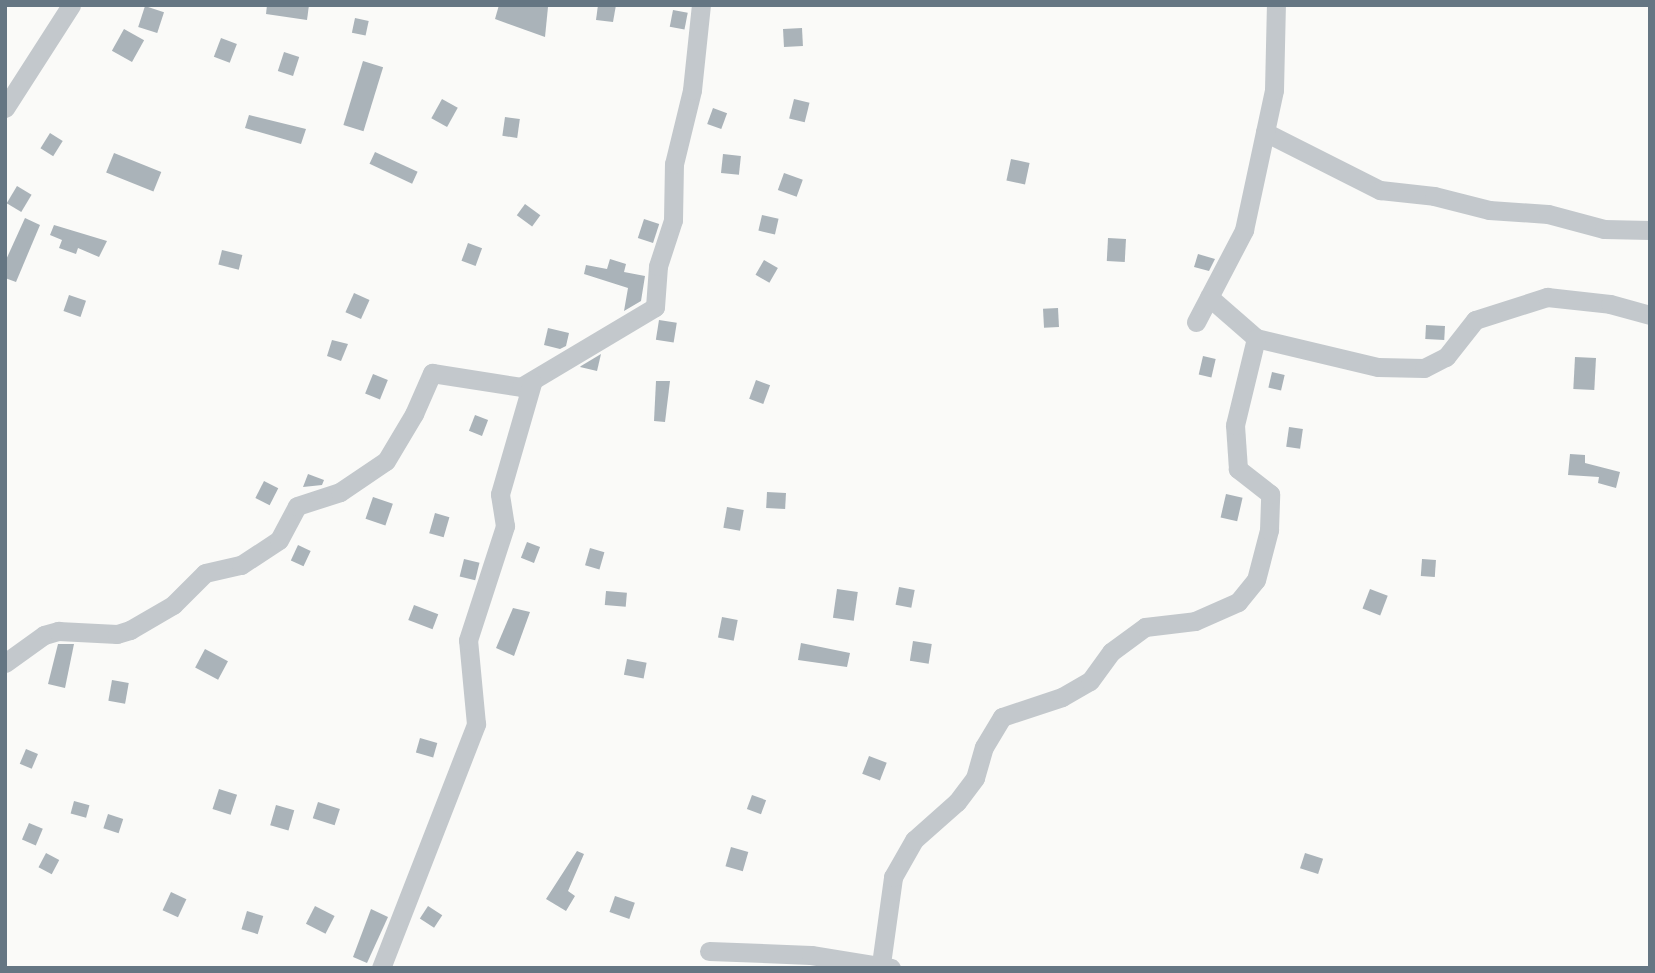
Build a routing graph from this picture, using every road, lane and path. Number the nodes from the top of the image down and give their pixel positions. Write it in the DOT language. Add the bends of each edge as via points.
graph roads {
  1 [pos="71,5"];
  2 [pos="701,5"];
  3 [pos="1276,5"];
  4 [pos="5,108"];
  5 [pos="1265,132"];
  6 [pos="1650,230"];
  7 [pos="1209,296"];
  8 [pos="1650,315"];
  9 [pos="1196,323"];
  10 [pos="1256,338"];
  11 [pos="532,383"];
  12 [pos="5,663"];
  13 [pos="709,951"];
  14 [pos="886,966"];
  15 [pos="381,968"];
  1 -- 4 [label="street"];
  2 -- 11 [label="street" via="692,90 674,164 673,220 658,266 655,307 623,330 587,344"];
  3 -- 5 [label="street" via="1274,90"];
  5 -- 6 [label="street" via="1380,191 1434,196 1489,210 1548,214 1604,229"];
  5 -- 7 [label="street" via="1244,230"];
  7 -- 9 [label="street"];
  7 -- 10 [label="street"];
  8 -- 10 [label="street" via="1610,304 1547,297 1475,320 1446,357 1424,368 1378,367"];
  10 -- 14 [label="street" via="1235,425 1238,469 1270,494 1269,530 1256,580 1238,602 1195,621 1146,627 1111,652 1090,681 1062,697 1003,717 984,747 975,778 957,802 914,840 893,877"];
  11 -- 12 [label="street" via="498,385 432,373 386,461 340,492 298,506 279,540 241,565 205,573 173,605 130,630 117,634 58,631 44,635"];
  11 -- 15 [label="street" via="500,494 505,526 468,640 476,724"];
  13 -- 14 [label="street"];
}
